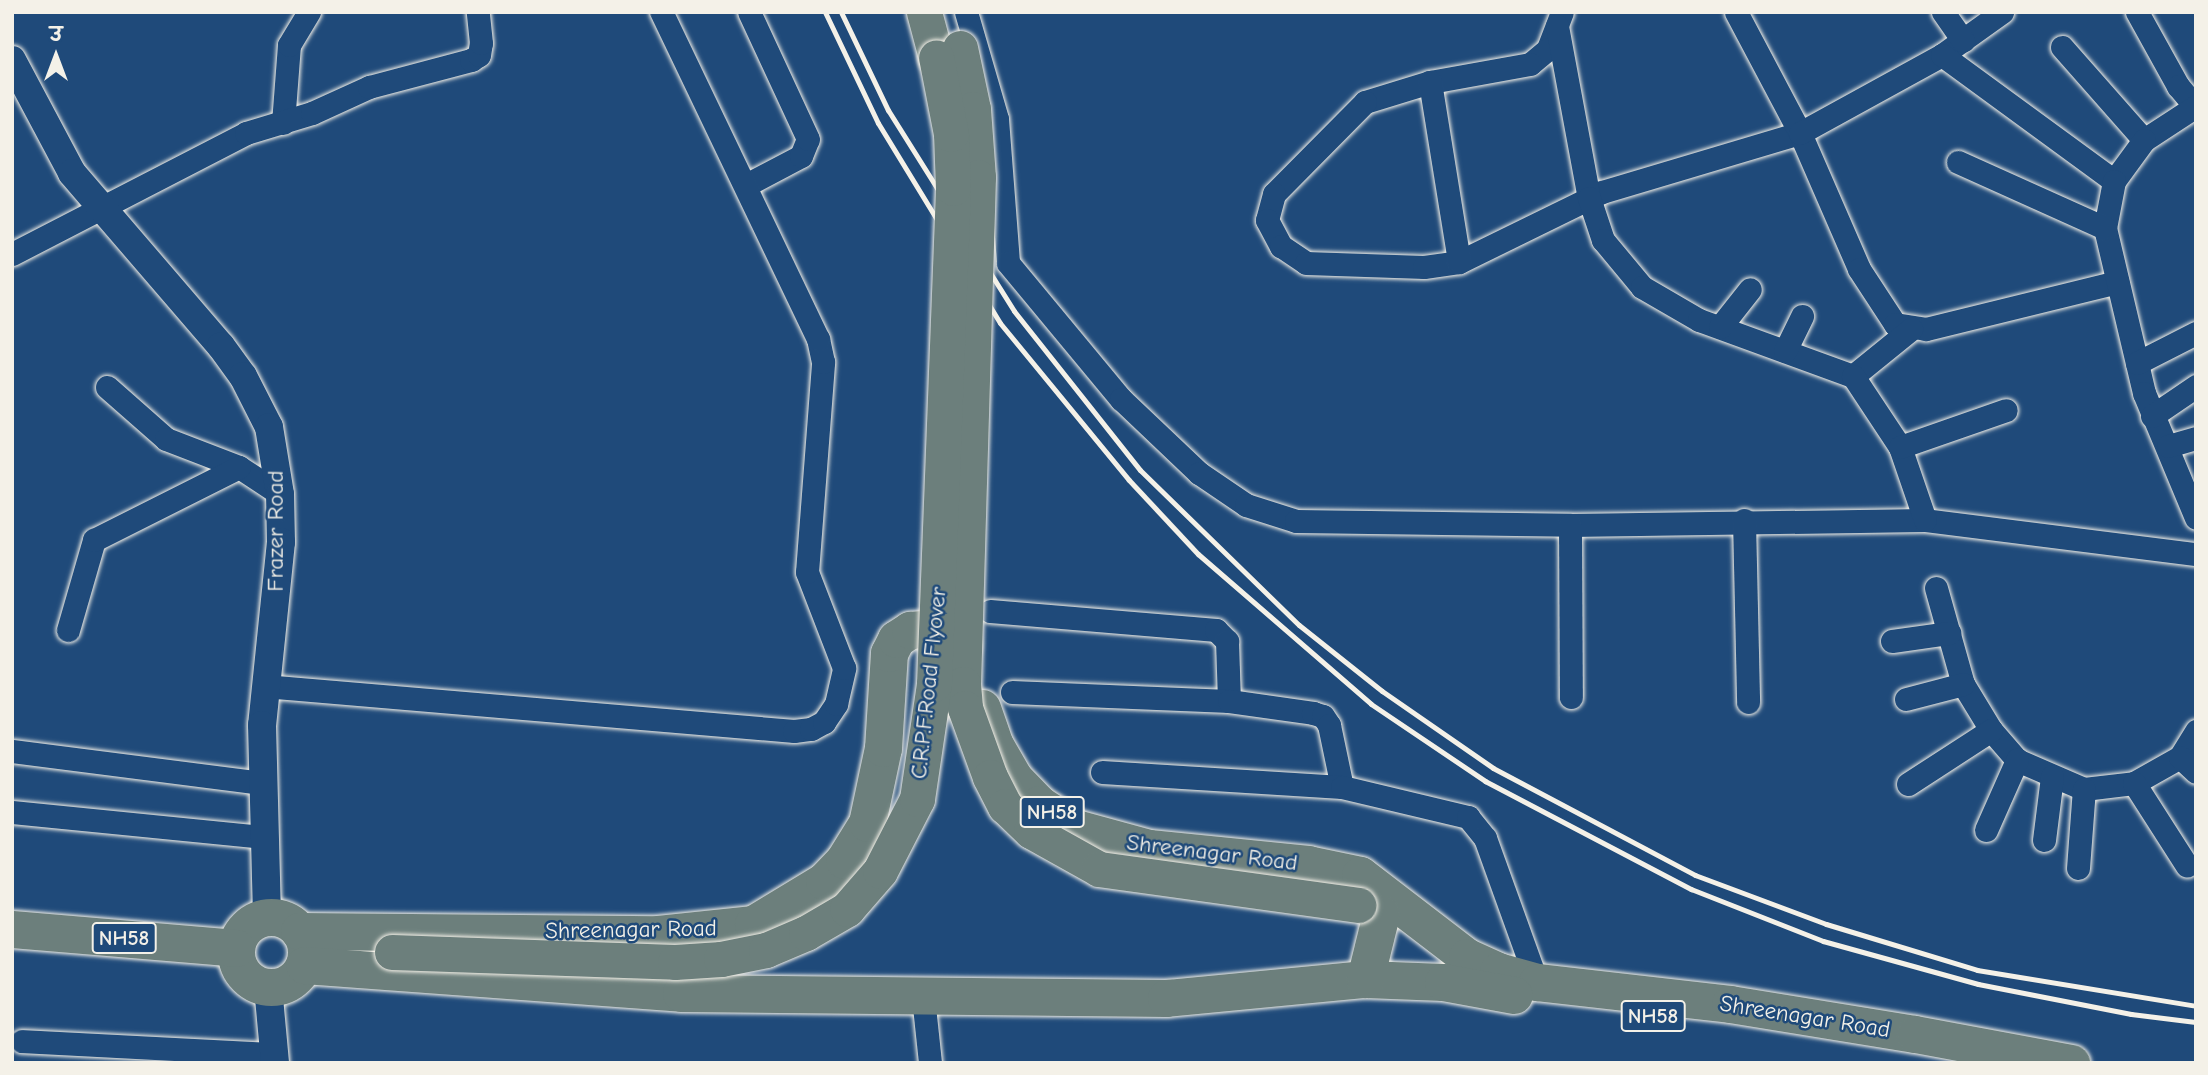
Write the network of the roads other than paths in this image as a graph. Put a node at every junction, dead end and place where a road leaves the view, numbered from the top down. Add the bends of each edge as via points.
1 (309, 12) edge
2 (478, 12) edge
3 (661, 12) edge
4 (749, 12) edge
5 (924, 12) edge
6 (949, 12) edge
7 (966, 12) edge
8 (1736, 12) edge
9 (1943, 12) edge
10 (2002, 12) edge
11 (2137, 12) edge
12 (1560, 19) edge
13 (1963, 41) junction
14 (2062, 47) dead end
15 (1942, 55) junction
16 (12, 60) edge
17 (1430, 82) junction
18 (2195, 106) edge
19 (283, 123) junction
20 (1800, 134) junction
21 (2144, 140) junction
22 (1958, 162) dead end
23 (2114, 181) junction
24 (746, 185) junction
25 (1589, 198) junction
26 (98, 207) junction
27 (2105, 228) junction
28 (12, 254) edge
29 (1459, 262) junction
30 (2117, 282) junction
31 (1750, 289) dead end
32 (1802, 316) dead end
33 (1720, 327) junction
34 (1911, 329) junction
35 (2196, 333) edge
36 (1785, 351) junction
37 (2137, 363) junction
38 (1853, 376) junction
39 (2196, 386) edge
40 (107, 387) dead end
41 (2006, 410) dead end
42 (2152, 416) junction
43 (2196, 438) edge
44 (2168, 446) junction
45 (1900, 447) junction
46 (239, 467) junction
47 (280, 494) junction
48 (2196, 517) edge
49 (1744, 520) junction
50 (1925, 520) junction
51 (1570, 525) junction
52 (2196, 554) edge
53 (1936, 588) dead end
54 (990, 611) dead end
55 (68, 630) dead end
56 (1949, 633) junction
57 (1892, 641) dead end
58 (1963, 684) junction
59 (264, 686) junction
60 (1012, 692) dead end
61 (1572, 697) dead end
62 (1906, 699) dead end
63 (1229, 701) junction
64 (1748, 702) dead end
65 (1991, 730) junction
66 (2196, 731) edge
67 (12, 751) edge
68 (2017, 760) junction
69 (2188, 764) edge
70 (262, 768) junction
71 (1102, 772) dead end
72 (2052, 777) junction
73 (2134, 783) junction
74 (1908, 784) dead end
75 (1342, 787) junction
76 (2084, 789) junction
77 (12, 812) edge
78 (1986, 831) dead end
79 (262, 837) junction
80 (2044, 840) dead end
81 (2188, 866) dead end
82 (2078, 868) dead end
83 (1370, 909) junction
84 (1418, 918) junction
85 (12, 929) edge
86 (294, 942) junction
87 (236, 948) junction
88 (1365, 979) junction
89 (268, 987) junction
90 (1540, 991) junction
91 (923, 997) junction
92 (22, 1041) dead end
93 (274, 1058) edge
94 (930, 1063) edge
95 (1940, 1063) edge
96 (2071, 1063) edge

1 - 19 street via 289,45
2 - 19 street via 481,43 479,55 471,60 369,87
3 - 24 street
4 - 24 street via 808,139 801,156
5 - 86 main road, C.R.P.F.Road Flyover, bridge via 951,134 953,188 934,684 919,787 903,833 880,871 847,909 766,950 674,962 392,952
6 - 83 main road, C.R.P.F.Road Flyover, bridge via 973,108 978,177 963,684 965,708 990,778 1005,806 1031,831 1099,869
7 - 51 street via 997,119 1008,263 1121,399 1199,473 1246,505 1296,521
8 - 20 street
9 - 13 street
10 - 13 street
11 - 18 street via 2178,86
12 - 17 street via 1548,49 1530,64
12 - 25 street
13 - 15 street
14 - 21 street
15 - 20 street
15 - 23 street
16 - 26 street, Frazer Road via 72,173
17 - 29 street
17 - 29 street via 1364,102 1274,194 1267,220 1281,246 1306,263 1424,267
18 - 21 street
19 - 26 street via 246,134
20 - 25 street
20 - 34 street via 1859,269 1895,324
21 - 23 street
22 - 27 street
23 - 27 street
24 - 59 street via 818,339 823,362 807,572 844,668 843,687 824,722 794,731
25 - 29 street
25 - 33 street via 1603,240 1642,287
26 - 28 street
26 - 47 street, Frazer Road via 243,376 269,427
27 - 30 street
30 - 34 street
30 - 37 street
31 - 33 street
32 - 36 street
33 - 36 street
34 - 38 street
35 - 37 street
36 - 38 street
37 - 42 street
38 - 45 street
39 - 42 street
40 - 46 street via 166,439
41 - 45 street
42 - 44 street
43 - 44 street
44 - 48 street
45 - 50 street
46 - 47 street
46 - 55 street via 94,540
47 - 59 street, Frazer Road via 277,600
49 - 50 street
49 - 51 street
49 - 64 street
50 - 52 street
51 - 61 street
53 - 56 street
54 - 63 street via 1216,630 1227,641
56 - 57 street
56 - 58 street
58 - 62 street
58 - 65 street
59 - 70 street, Frazer Road
60 - 63 street
63 - 75 street via 1323,716
65 - 68 street
65 - 74 street
66 - 69 street
67 - 70 street
68 - 72 street
68 - 78 street
69 - 73 street
70 - 79 street, Frazer Road
71 - 75 street
72 - 76 street
72 - 80 street
73 - 76 street
73 - 81 street
75 - 90 street via 1468,817 1477,825
76 - 82 street
77 - 79 street
79 - 86 street, Frazer Road
83 - 84 main road, C.R.P.F.Road Flyover
83 - 88 highway
84 - 86 highway, Shreenagar Road / NH58 via 1360,875 1345,871 1149,848 1076,828 1040,804 1014,778 995,745 965,651 956,638 946,631 922,628 896,639 889,653 883,748 867,823 845,860 824,881 766,918 720,931
84 - 90 highway, Shreenagar Road / NH58 via 1479,964
85 - 87 highway, NH58
86 - 87 highway via 246,928
86 - 89 highway via 289,982
86 - 91 highway, Shreenagar Road / NH58 via 681,993
87 - 89 highway via 241,970
88 - 90 highway, Shreenagar Road / NH58
88 - 91 highway, Shreenagar Road / NH58 via 1166,998
89 - 93 street
90 - 95 highway, Shreenagar Road / NH58
90 - 96 highway, Shreenagar Road / NH58 via 1730,1004
91 - 94 street
92 - 93 street

